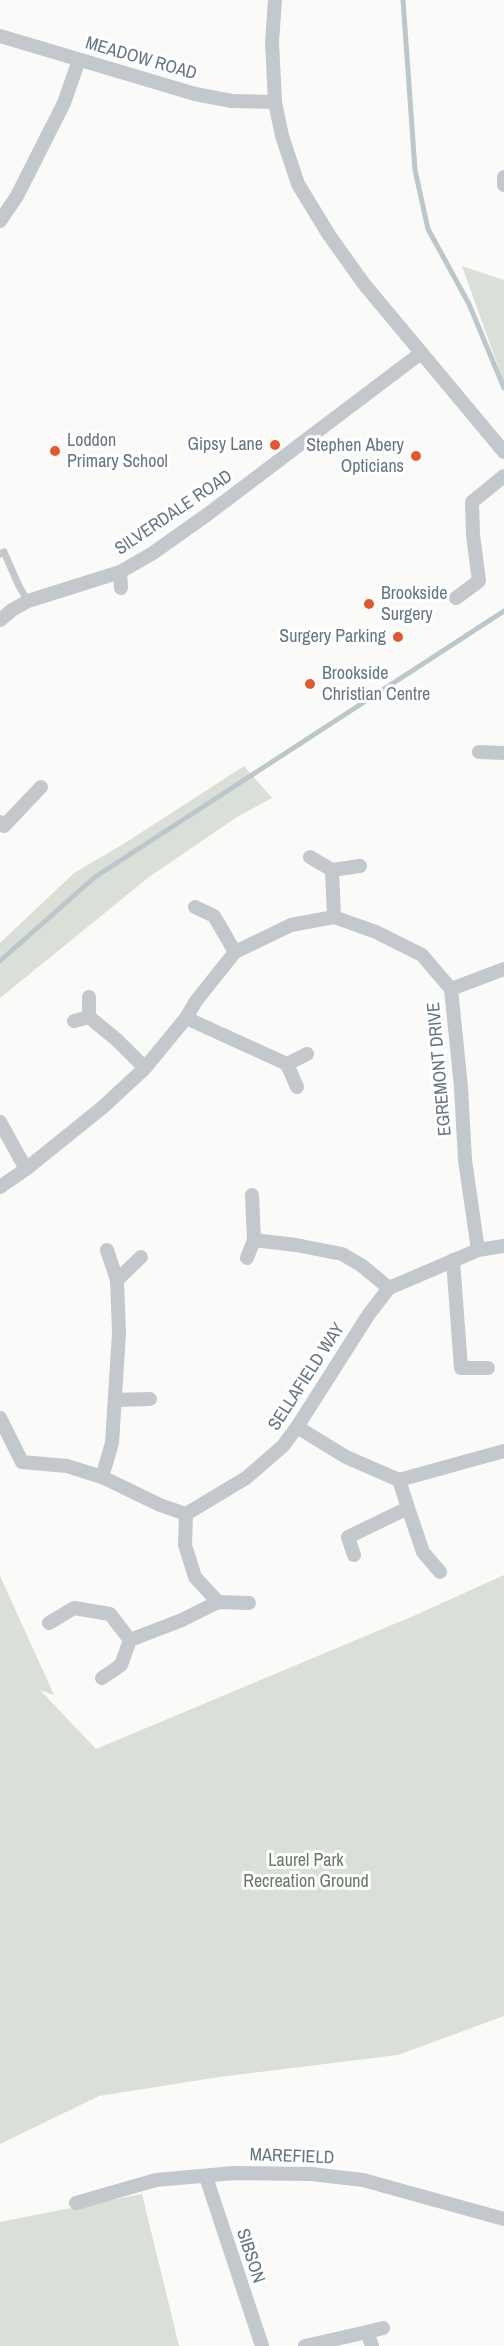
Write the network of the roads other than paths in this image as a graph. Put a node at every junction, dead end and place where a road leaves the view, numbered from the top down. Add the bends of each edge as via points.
1 (275, 0) edge
2 (0, 36) edge
3 (79, 60) junction
4 (275, 102) junction
5 (504, 177) edge
6 (504, 185) edge
7 (0, 221) edge
8 (421, 353) junction
9 (504, 452) edge
10 (504, 476) edge
11 (0, 554) edge
12 (120, 572) junction
13 (121, 588) dead end
14 (456, 598) dead end
15 (28, 601) junction
16 (0, 620) edge
17 (479, 752) dead end
18 (504, 753) edge
19 (41, 787) dead end
20 (0, 822) edge
21 (310, 857) dead end
22 (360, 866) dead end
23 (332, 870) junction
24 (195, 907) dead end
25 (334, 917) junction
26 (235, 952) junction
27 (504, 969) edge
28 (451, 989) junction
29 (89, 997) dead end
30 (88, 1017) junction
31 (186, 1018) junction
32 (74, 1021) dead end
33 (307, 1054) dead end
34 (287, 1064) junction
35 (145, 1068) junction
36 (297, 1088) dead end
37 (0, 1122) edge
38 (26, 1169) junction
39 (0, 1187) edge
40 (252, 1195) dead end
41 (254, 1240) junction
42 (504, 1246) edge
43 (107, 1250) dead end
44 (478, 1250) junction
45 (141, 1257) dead end
46 (247, 1258) dead end
47 (453, 1260) junction
48 (117, 1280) junction
49 (389, 1288) junction
50 (488, 1368) dead end
51 (150, 1399) dead end
52 (115, 1400) junction
53 (0, 1418) edge
54 (297, 1427) junction
55 (504, 1451) edge
56 (102, 1477) junction
57 (399, 1480) junction
58 (408, 1508) junction
59 (186, 1514) junction
60 (354, 1555) dead end
61 (440, 1572) dead end
62 (218, 1602) junction
63 (249, 1603) dead end
64 (50, 1623) dead end
65 (130, 1640) junction
66 (102, 1678) dead end
67 (207, 2177) junction
68 (76, 2203) dead end
69 (504, 2219) edge
70 (383, 2328) dead end
71 (367, 2331) junction
72 (262, 2346) edge
73 (305, 2346) edge
74 (372, 2346) edge

1 - 4 street
2 - 3 street, MEADOW ROAD
3 - 4 street, MEADOW ROAD via 195,94 232,101
3 - 7 street via 64,102 17,196
4 - 8 street via 298,184 364,284
5 - 6 street
8 - 9 street
8 - 12 street, SILVERDALE ROAD via 208,514
10 - 14 street via 472,502 479,581
11 - 15 lane via 4,552
12 - 13 street, SILVERDALE ROAD
12 - 15 street, SILVERDALE ROAD
15 - 16 street, SILVERDALE ROAD
17 - 18 street
19 - 20 street via 4,826
21 - 23 street
22 - 23 street
23 - 25 street
24 - 26 street via 214,916
25 - 26 street via 291,926
25 - 28 street, EGREMONT DRIVE via 422,955
26 - 31 street
27 - 28 street
28 - 44 street, EGREMONT DRIVE via 465,1160
29 - 30 street
30 - 32 street
30 - 35 street
31 - 34 street
31 - 35 street
33 - 34 street
34 - 36 street
35 - 38 street
37 - 38 street
38 - 39 street
40 - 41 street
41 - 46 street
41 - 49 street via 342,1254
42 - 44 street, SELLAFIELD WAY
43 - 48 street
44 - 47 street, SELLAFIELD WAY
45 - 48 street
47 - 49 street, SELLAFIELD WAY
47 - 50 street via 461,1368
48 - 52 street
49 - 54 street, SELLAFIELD WAY
51 - 52 street
52 - 56 street via 112,1443
53 - 56 street via 22,1462 67,1466
54 - 57 street via 346,1457
54 - 59 street, SELLAFIELD WAY via 283,1446 246,1478
55 - 57 street
56 - 59 street
57 - 58 street
58 - 60 street via 348,1537
58 - 61 street via 423,1552
59 - 62 street via 185,1545 195,1577
62 - 63 street
62 - 65 street
64 - 65 street via 74,1608 110,1614
65 - 66 street via 121,1665
67 - 68 street, MAREFIELD via 156,2180
67 - 69 street, MAREFIELD via 234,2173 310,2174 363,2180
67 - 72 street, SIBSON
70 - 71 street
71 - 73 street
71 - 74 street

